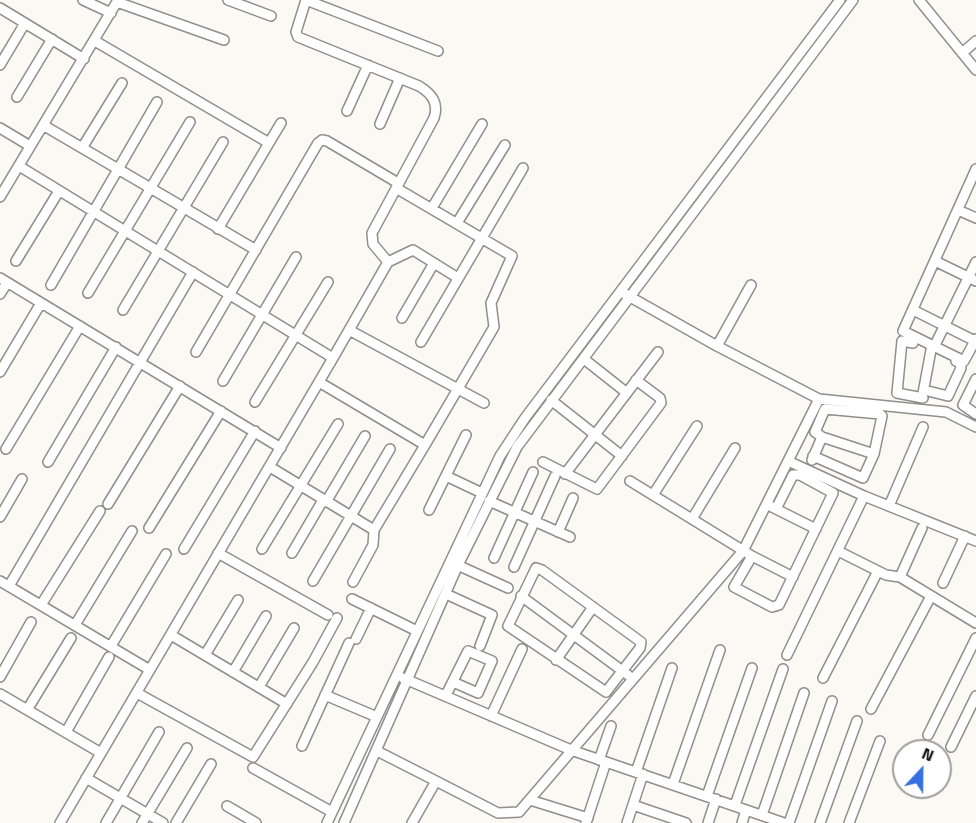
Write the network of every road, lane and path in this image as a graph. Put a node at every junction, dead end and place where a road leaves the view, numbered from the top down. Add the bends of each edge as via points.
1 (83, 0) edge
2 (228, 0) edge
3 (840, 0) edge
4 (853, 0) edge
5 (919, 0) edge
6 (118, 1) edge
7 (0, 8) edge
8 (111, 13) junction
9 (271, 16) dead end
10 (25, 23) junction
11 (52, 39) junction
12 (224, 40) dead end
13 (95, 41) junction
14 (976, 41) edge
15 (438, 51) dead end
16 (962, 53) junction
17 (84, 59) junction
18 (0, 65) edge
19 (368, 65) junction
20 (976, 70) edge
21 (400, 78) junction
22 (122, 83) dead end
23 (17, 97) dead end
24 (157, 102) dead end
25 (347, 111) dead end
26 (190, 122) dead end
27 (281, 123) dead end
28 (380, 123) dead end
29 (482, 124) dead end
30 (43, 125) junction
31 (0, 128) edge
32 (223, 142) dead end
33 (269, 143) junction
34 (505, 145) dead end
35 (30, 146) junction
36 (82, 148) junction
37 (19, 166) junction
38 (524, 168) dead end
39 (976, 169) edge
40 (117, 170) junction
41 (397, 185) junction
42 (148, 189) junction
43 (59, 191) junction
44 (0, 197) edge
45 (182, 208) junction
46 (432, 208) junction
47 (958, 210) junction
48 (93, 212) junction
49 (976, 218) edge
50 (457, 223) junction
51 (218, 229) junction
52 (124, 230) junction
53 (482, 238) junction
54 (255, 250) junction
55 (158, 251) junction
56 (296, 258) dead end
57 (16, 261) dead end
58 (935, 261) junction
59 (388, 262) junction
60 (976, 262) edge
61 (434, 263) junction
62 (193, 272) junction
63 (458, 278) junction
64 (972, 279) edge
65 (4, 280) edge
66 (328, 282) dead end
67 (51, 285) dead end
68 (751, 285) dead end
69 (621, 291) junction
70 (88, 293) dead end
71 (0, 294) edge
72 (229, 294) junction
73 (631, 298) junction
74 (41, 303) junction
75 (123, 310) dead end
76 (913, 310) junction
77 (262, 315) junction
78 (402, 318) dead end
79 (80, 326) junction
80 (944, 326) junction
81 (349, 330) junction
82 (296, 335) junction
83 (976, 340) edge
84 (421, 342) dead end
85 (717, 346) junction
86 (116, 347) junction
87 (932, 349) junction
88 (196, 352) dead end
89 (658, 352) dead end
90 (976, 352) edge
91 (333, 358) junction
92 (584, 359) junction
93 (141, 362) junction
94 (0, 372) edge
95 (976, 379) edge
96 (636, 380) junction
97 (223, 381) dead end
98 (319, 382) junction
99 (180, 387) junction
100 (457, 389) junction
101 (627, 393) junction
102 (923, 394) junction
103 (819, 399) junction
104 (551, 400) junction
105 (255, 402) dead end
106 (484, 403) dead end
107 (921, 410) junction
108 (221, 411) junction
109 (946, 412) junction
110 (976, 414) edge
111 (338, 424) dead end
112 (697, 426) dead end
113 (923, 427) dead end
114 (976, 427) edge
115 (255, 431) junction
116 (466, 435) dead end
117 (595, 435) junction
118 (365, 436) dead end
119 (822, 436) junction
120 (425, 445) junction
121 (281, 448) junction
122 (735, 448) dead end
123 (6, 449) dead end
124 (390, 449) dead end
125 (874, 454) junction
126 (622, 456) junction
127 (813, 456) junction
128 (788, 461) junction
129 (48, 462) dead end
130 (543, 462) dead end
131 (270, 467) junction
132 (807, 470) junction
133 (533, 472) dead end
134 (565, 474) junction
135 (446, 476) junction
136 (555, 476) dead end
137 (22, 479) dead end
138 (630, 482) dead end
139 (300, 486) junction
140 (482, 493) junction
141 (653, 495) junction
142 (864, 496) junction
143 (573, 498) dead end
144 (325, 501) junction
145 (489, 501) junction
146 (108, 504) dead end
147 (771, 506) junction
148 (889, 506) junction
149 (100, 510) dead end
150 (429, 510) dead end
151 (514, 513) junction
152 (350, 516) junction
153 (0, 517) edge
154 (692, 519) junction
155 (534, 521) junction
156 (149, 528) dead end
157 (922, 528) dead end
158 (816, 529) junction
159 (374, 530) junction
160 (132, 531) dead end
161 (558, 532) junction
162 (965, 536) junction
163 (570, 537) dead end
164 (976, 541) edge
165 (184, 549) dead end
166 (262, 549) dead end
167 (743, 551) junction
168 (838, 551) junction
169 (218, 553) junction
170 (292, 553) dead end
171 (166, 554) dead end
172 (752, 556) junction
173 (494, 558) dead end
174 (454, 563) junction
175 (514, 567) dead end
176 (878, 571) junction
177 (793, 577) junction
178 (900, 577) junction
179 (313, 581) dead end
180 (353, 582) dead end
181 (4, 583) edge
182 (943, 583) dead end
183 (508, 588) dead end
184 (446, 594) junction
185 (520, 596) junction
186 (931, 596) junction
187 (352, 599) dead end
188 (238, 600) dead end
189 (41, 605) junction
190 (593, 607) junction
191 (371, 608) junction
192 (266, 616) dead end
193 (31, 622) dead end
194 (976, 623) edge
195 (75, 625) junction
196 (294, 628) dead end
197 (417, 631) junction
198 (171, 635) junction
199 (573, 635) junction
200 (72, 638) dead end
201 (976, 638) edge
202 (111, 646) junction
203 (480, 646) dead end
204 (522, 649) dead end
205 (720, 650) dead end
206 (787, 655) dead end
207 (205, 656) junction
208 (110, 657) dead end
209 (556, 660) junction
210 (672, 668) dead end
211 (752, 668) dead end
212 (783, 669) dead end
213 (150, 670) junction
214 (233, 672) junction
215 (624, 672) junction
216 (397, 675) junction
217 (0, 677) edge
218 (633, 678) junction
219 (823, 678) dead end
220 (408, 681) junction
221 (453, 682) junction
222 (259, 687) junction
223 (138, 693) junction
224 (804, 693) dead end
225 (0, 694) edge
226 (325, 695) junction
227 (446, 695) junction
228 (976, 696) edge
229 (832, 701) dead end
230 (287, 704) junction
231 (871, 709) dead end
232 (27, 710) junction
233 (491, 716) junction
234 (377, 717) junction
235 (857, 721) dead end
236 (611, 726) dead end
237 (66, 732) junction
238 (159, 732) dead end
239 (928, 735) dead end
240 (880, 741) dead end
241 (952, 745) edge
242 (302, 746) dead end
243 (187, 748) dead end
244 (571, 750) junction
245 (377, 751) junction
246 (101, 753) junction
247 (603, 761) junction
248 (211, 764) dead end
249 (253, 768) dead end
250 (639, 773) junction
251 (86, 778) junction
252 (436, 781) junction
253 (673, 784) junction
254 (712, 797) junction
255 (120, 798) junction
256 (530, 800) junction
257 (633, 805) junction
258 (735, 805) junction
259 (227, 806) dead end
260 (746, 810) junction
261 (332, 812) junction
262 (147, 814) junction
263 (762, 815) junction
264 (587, 821) edge
265 (778, 822) edge
266 (60, 823) edge
267 (106, 823) edge
268 (142, 823) edge
269 (163, 823) edge
270 (176, 823) edge
271 (256, 823) edge
272 (327, 823) edge
273 (344, 823) edge
274 (412, 823) edge
275 (627, 823) edge
276 (686, 823) edge
277 (708, 823) edge
278 (742, 823) edge
279 (789, 823) edge
280 (820, 823) edge
281 (849, 823) edge

1 - 8 street
2 - 9 street
3 - 69 street
4 - 73 street
5 - 16 street
6 - 8 street
6 - 12 street
7 - 10 street
8 - 13 street
10 - 11 street
10 - 18 street
11 - 17 street
11 - 23 street
13 - 17 street
13 - 33 street
14 - 16 street
15 - 19 street via 306,0 296,35
16 - 20 street
17 - 30 street
19 - 21 street
19 - 25 street
21 - 28 street
21 - 41 street via 425,90 433,98 436,110
22 - 36 street
24 - 40 street
26 - 42 street
27 - 33 street
29 - 46 street
30 - 35 street
30 - 36 street
31 - 35 street
32 - 45 street
33 - 51 street
34 - 50 street
35 - 37 street
36 - 40 street
37 - 43 street
37 - 44 street
38 - 53 street
39 - 47 street
40 - 42 street
40 - 48 street
41 - 46 street
41 - 54 street via 322,140
41 - 59 street via 370,237
42 - 45 street
42 - 52 street
43 - 48 street
43 - 57 street
45 - 51 street
45 - 55 street
46 - 50 street
47 - 49 street
47 - 58 street
48 - 52 street
48 - 67 street
50 - 53 street
51 - 54 street
52 - 55 street
52 - 70 street
53 - 63 street
53 - 100 street via 512,256 491,303 494,327
54 - 72 street
55 - 62 street
55 - 75 street
56 - 77 street
58 - 64 street
58 - 76 street
59 - 61 street via 413,250
59 - 81 street
60 - 64 street
61 - 63 street
61 - 78 street
62 - 72 street
62 - 93 street
63 - 84 street
64 - 80 street
65 - 71 street
65 - 74 street
66 - 82 street
68 - 85 street
69 - 73 street
69 - 140 street via 525,418
72 - 77 street
72 - 88 street
73 - 85 street
73 - 92 street
74 - 79 street
74 - 94 street
76 - 80 street
76 - 87 street via 903,332
77 - 82 street
77 - 97 street
79 - 86 street
79 - 123 street
80 - 83 street
80 - 87 street
81 - 91 street
81 - 100 street
82 - 91 street
82 - 105 street
83 - 87 street via 964,361
85 - 103 street
86 - 93 street
86 - 129 street
87 - 102 street
87 - 102 street via 962,366 948,396
87 - 102 street via 906,340 901,344 897,393
89 - 96 street
90 - 109 street
91 - 98 street
92 - 101 street
92 - 104 street
93 - 99 street
93 - 181 street
95 - 110 street via 963,407
96 - 101 street
96 - 126 street via 660,398 661,403
98 - 120 street
98 - 121 street
99 - 108 street
99 - 146 street
100 - 106 street
100 - 120 street
101 - 117 street
102 - 107 street
103 - 107 street
103 - 128 street
104 - 117 street
104 - 145 street via 517,447
107 - 109 street
108 - 115 street
108 - 156 street
109 - 114 street
111 - 139 street
112 - 141 street
113 - 148 street
115 - 121 street
115 - 165 street
116 - 135 street
117 - 126 street
117 - 134 street
118 - 144 street
119 - 125 street
119 - 125 street via 815,432 825,409 880,414
119 - 127 street
120 - 159 street
121 - 131 street
122 - 154 street
124 - 152 street
125 - 127 street via 863,478
126 - 134 street via 596,489
127 - 132 street
128 - 132 street
128 - 147 street
130 - 134 street
131 - 139 street
131 - 169 street
132 - 142 street
133 - 151 street
135 - 140 street
135 - 150 street
136 - 155 street
137 - 153 street
138 - 141 street
139 - 144 street
139 - 166 street
140 - 174 street
141 - 154 street
142 - 148 street
142 - 168 street
143 - 161 street
144 - 152 street
144 - 170 street
145 - 151 street
145 - 174 street
147 - 158 street
147 - 158 street via 793,475 830,490 832,497
147 - 167 street
148 - 162 street
149 - 189 street
151 - 155 street
151 - 173 street
152 - 159 street
152 - 179 street
154 - 167 street
155 - 161 street
155 - 175 street
157 - 178 street
158 - 177 street
159 - 180 street via 373,545
160 - 195 street
161 - 163 street
162 - 164 street
162 - 182 street
167 - 172 street
167 - 218 street
168 - 176 street
168 - 206 street
169 - 198 street
169 - 230 street via 332,617
171 - 202 street
172 - 177 street
172 - 177 street via 735,589 776,607
174 - 183 street
174 - 184 street
174 - 197 street
176 - 178 street
176 - 219 street
178 - 186 street
181 - 189 street
184 - 203 street via 492,615
184 - 220 street
185 - 190 street via 534,569 539,568
185 - 199 street
185 - 209 street via 509,628
186 - 194 street
186 - 231 street
187 - 191 street
188 - 207 street
189 - 195 street
190 - 199 street
190 - 215 street via 641,642
191 - 197 street
191 - 226 street
192 - 214 street
193 - 217 street
195 - 202 street
196 - 222 street
197 - 216 street
198 - 207 street
198 - 213 street
199 - 209 street
199 - 215 street
200 - 232 street
201 - 239 street
202 - 213 street
204 - 233 street
205 - 253 street
207 - 214 street
208 - 237 street
209 - 215 street via 604,692
210 - 250 street
211 - 254 street
212 - 258 street
213 - 223 street
214 - 222 street
215 - 218 street
216 - 220 street
216 - 234 street
218 - 244 street
220 - 227 street
220 - 245 street
221 - 221 street via 478,693 492,661 468,651
221 - 227 street
222 - 230 street
223 - 230 street via 253,757
223 - 246 street
224 - 263 street
225 - 232 street
226 - 234 street
226 - 242 street
227 - 233 street
228 - 241 street
229 - 279 street
232 - 237 street
233 - 244 street
234 - 261 street
235 - 280 street
236 - 247 street
237 - 246 street
238 - 255 street
240 - 281 street
243 - 262 street
244 - 247 street
244 - 256 street
245 - 252 street
245 - 273 street
246 - 251 street
247 - 250 street
247 - 264 street
248 - 270 street
249 - 261 street
250 - 253 street
250 - 257 street
251 - 255 street
251 - 266 street
252 - 256 street via 498,813 519,812
252 - 274 street
253 - 254 street
254 - 258 street
254 - 277 street
255 - 262 street
255 - 267 street
256 - 264 street
257 - 275 street
257 - 276 street
258 - 260 street
259 - 271 street
260 - 263 street
260 - 278 street
261 - 272 street
262 - 268 street
262 - 269 street
263 - 265 street

